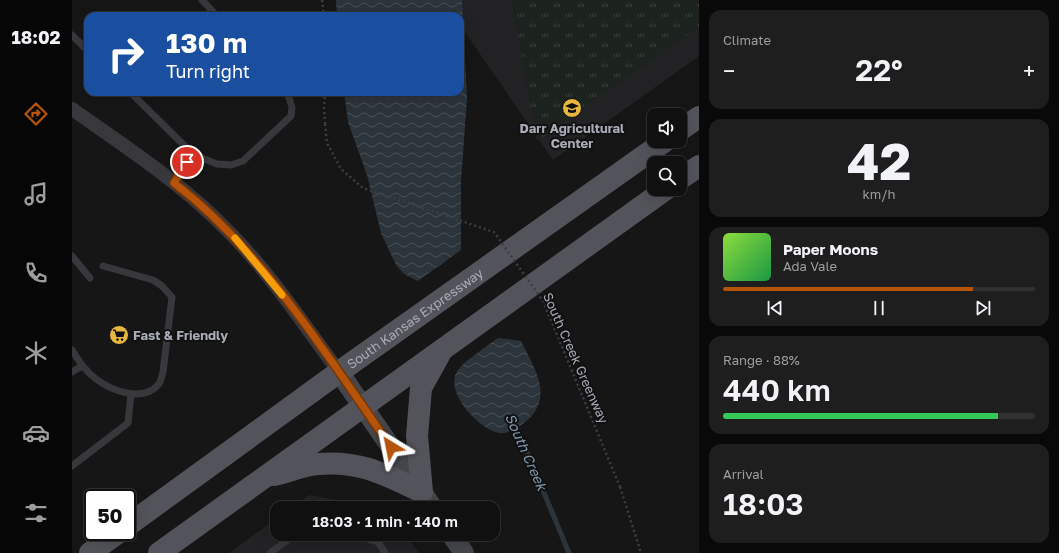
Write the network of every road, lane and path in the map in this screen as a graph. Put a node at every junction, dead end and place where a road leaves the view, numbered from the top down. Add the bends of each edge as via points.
1 (202, 0) edge
2 (322, 0) edge
3 (213, 12) edge
4 (324, 12) edge
5 (72, 35) edge
6 (84, 47) edge
7 (134, 96) edge
8 (289, 96) edge
9 (325, 96) edge
10 (72, 109) edge
11 (699, 117) edge
12 (687, 125) edge
13 (655, 148) edge
14 (194, 154) junction
15 (699, 166) edge
16 (687, 174) edge
17 (174, 183) junction
18 (656, 196) edge
19 (72, 256) edge
20 (103, 266) dead end
21 (90, 278) dead end
22 (443, 347) junction
23 (72, 350) edge
24 (82, 366) junction
25 (72, 372) edge
26 (339, 372) junction
27 (131, 394) junction
28 (362, 406) junction
29 (72, 466) edge
30 (262, 478) junction
31 (428, 500) edge
32 (136, 519) edge
33 (107, 541) edge
34 (286, 541) edge
35 (374, 541) edge
36 (456, 541) edge
37 (90, 553) edge
38 (159, 553) edge
39 (270, 553) edge
40 (385, 553) edge
41 (464, 553) edge
42 (641, 553) edge

1 - 3 lane
2 - 4 path
5 - 6 lane
7 - 14 lane
8 - 14 lane via 291,116 243,161 231,165 217,164
9 - 42 path, South Creek Greenway, bridge via 327,143 341,169 363,188 494,232 542,301 620,487
10 - 17 street
11 - 12 main road
13 - 26 main road, South Kansas Expressway
14 - 17 lane
15 - 16 main road
17 - 26 street via 230,232 281,293
18 - 22 main road
19 - 21 lane
20 - 27 lane via 153,280 172,298 163,372 159,383 147,392
22 - 28 main road
22 - 31 main road via 421,388 418,436
23 - 24 lane
24 - 25 lane
24 - 27 lane via 96,379
26 - 28 main road
26 - 32 main road, South Kansas Expressway
27 - 29 lane via 128,423
28 - 30 main road
28 - 31 main road
30 - 31 main road via 317,464 353,464 369,468
30 - 38 main road
33 - 37 main road
34 - 39 lane
35 - 40 lane via 378,542
36 - 41 main road

